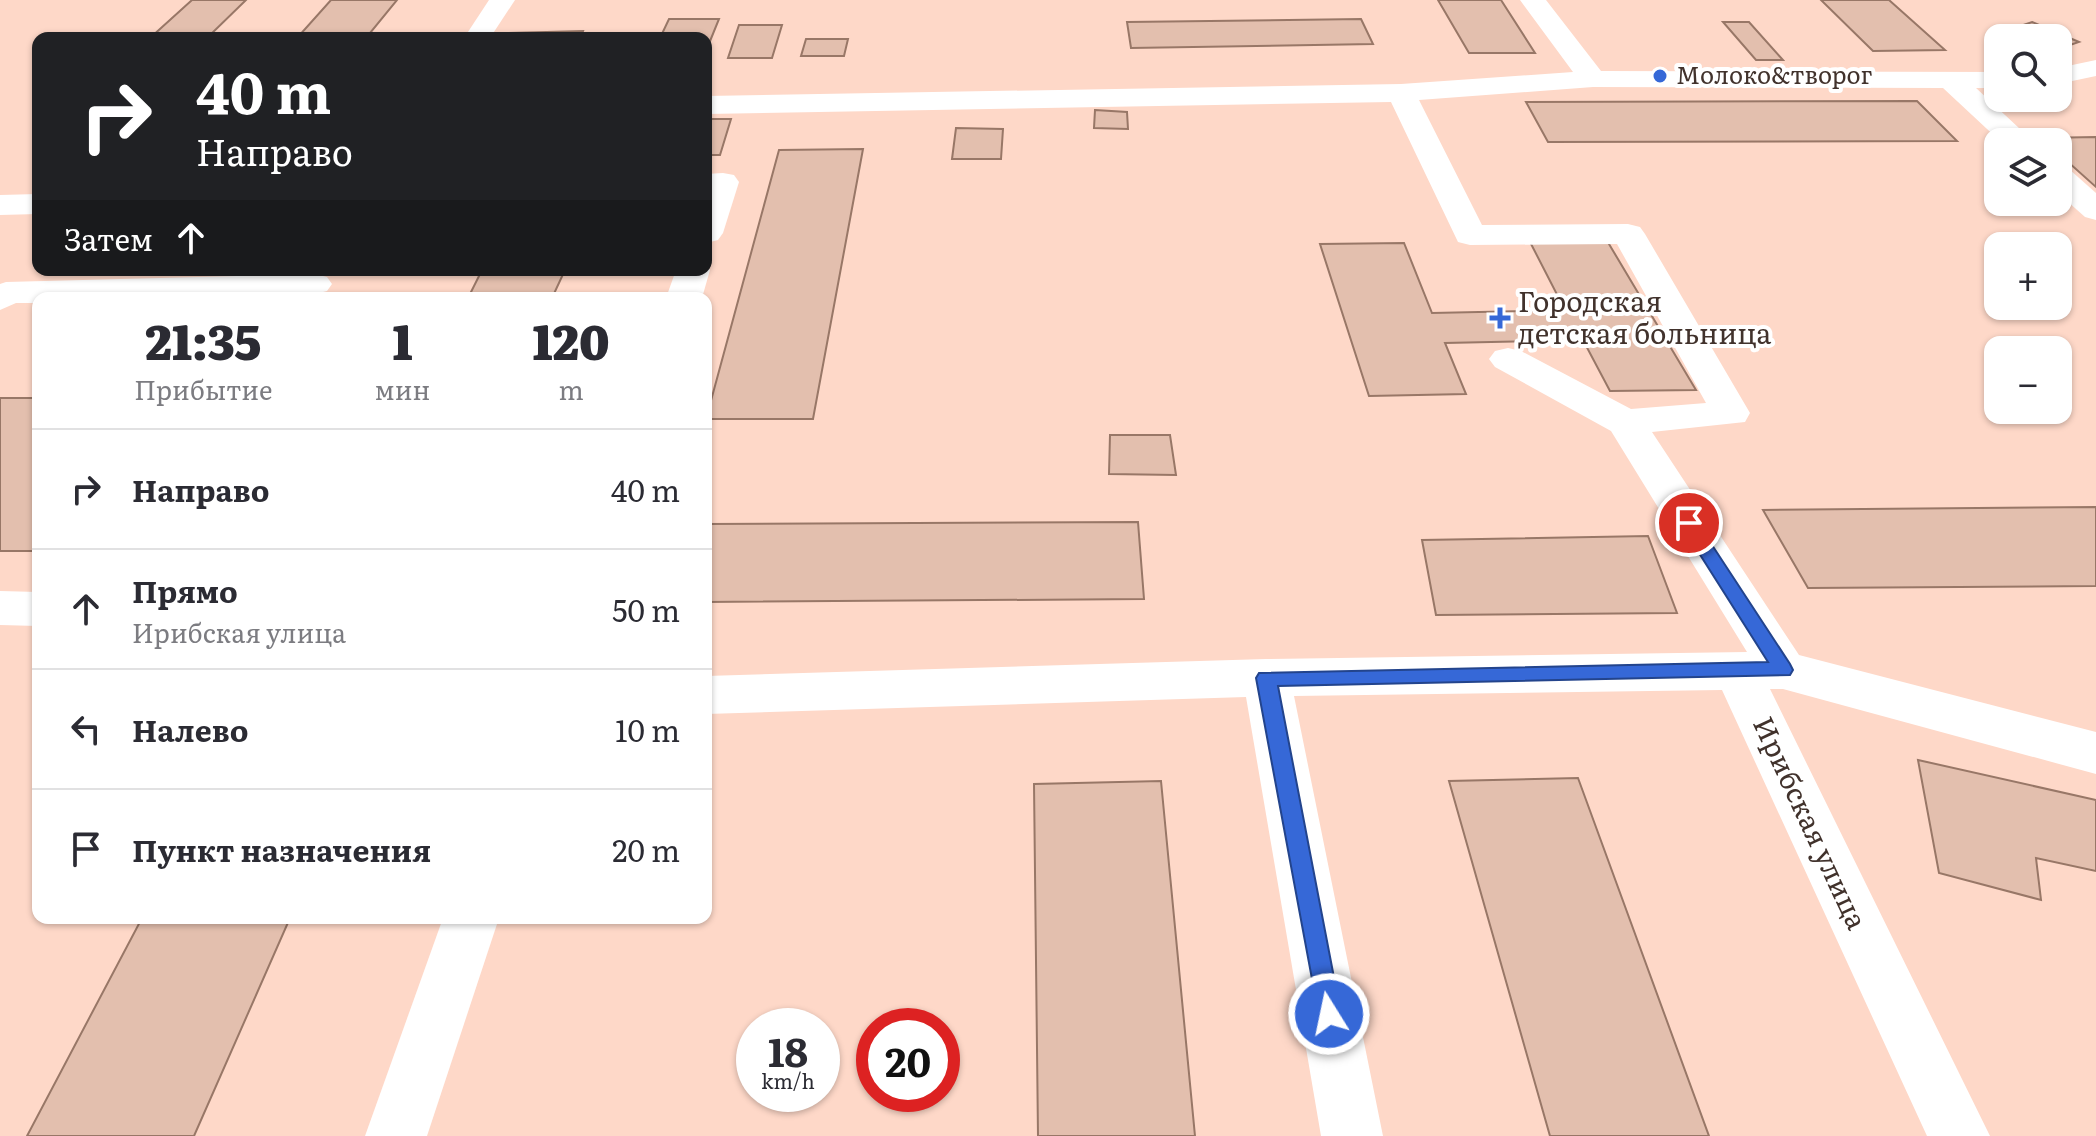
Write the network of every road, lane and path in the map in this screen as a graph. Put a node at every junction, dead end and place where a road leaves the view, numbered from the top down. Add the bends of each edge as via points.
1 (502, 0) edge
2 (1533, 0) edge
3 (481, 32) edge
4 (2096, 68) edge
5 (2072, 73) edge
6 (1593, 79) junction
7 (1984, 80) edge
8 (1951, 81) junction
9 (1401, 93) junction
10 (712, 105) edge
11 (2003, 128) edge
12 (712, 183) edge
13 (2072, 189) edge
14 (32, 204) edge
15 (0, 205) edge
16 (2096, 210) edge
17 (712, 215) edge
18 (315, 284) edge
19 (32, 292) edge
20 (40, 292) edge
21 (0, 299) edge
22 (1508, 359) dead end
23 (1625, 422) junction
24 (0, 608) edge
25 (32, 609) edge
26 (1760, 670) junction
27 (1266, 678) junction
28 (712, 695) edge
29 (2096, 753) edge
30 (469, 924) edge
31 (396, 1136) edge
32 (1352, 1136) edge
33 (1959, 1136) edge

1 - 3 street
2 - 6 street
4 - 5 street
6 - 8 street
6 - 9 street
7 - 8 street
8 - 11 street
9 - 10 street
9 - 23 street via 1470,235 1628,234 1731,413
12 - 17 street via 723,182
13 - 16 street
14 - 15 street
18 - 20 street
19 - 21 street via 6,293
22 - 23 street
23 - 26 street
24 - 25 street
26 - 27 street
26 - 29 street, Ирибская улица
26 - 33 street, Ирибская улица
27 - 28 street
27 - 32 street
30 - 31 street

